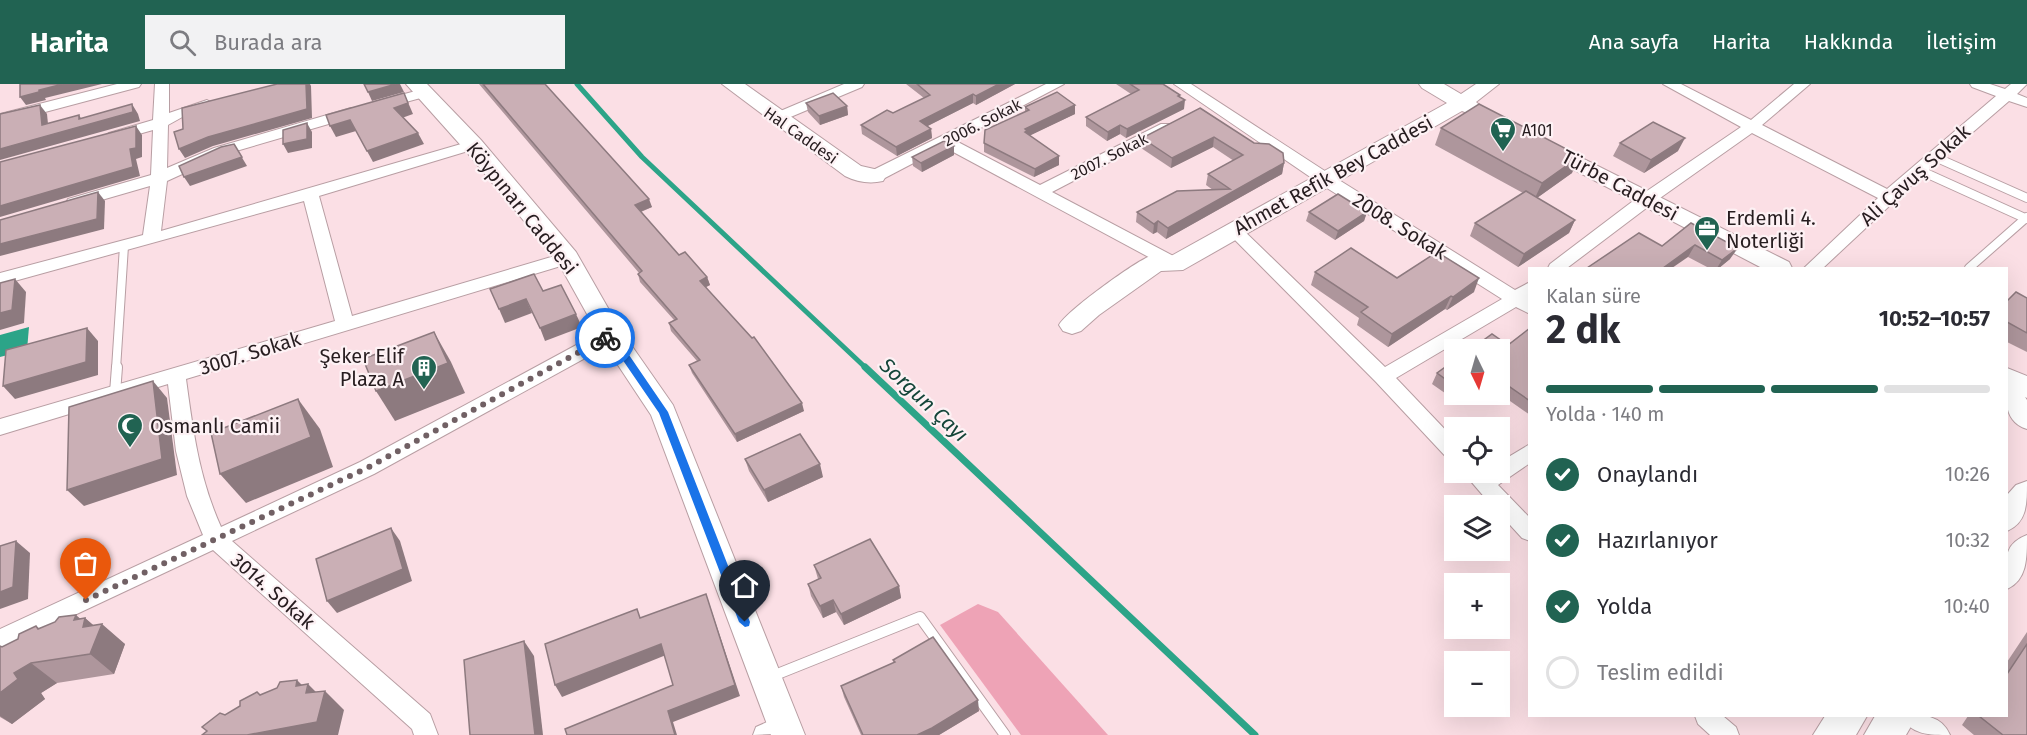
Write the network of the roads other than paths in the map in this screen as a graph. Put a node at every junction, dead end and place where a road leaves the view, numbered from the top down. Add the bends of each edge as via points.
1 (134, 84) edge
2 (162, 84) edge
3 (732, 84) edge
4 (857, 84) edge
5 (1057, 84) edge
6 (1181, 84) edge
7 (1429, 84) edge
8 (1489, 84) edge
9 (1670, 84) edge
10 (1803, 84) edge
11 (1977, 84) edge
12 (2020, 84) edge
13 (420, 88) edge
14 (2006, 96) junction
15 (226, 99) edge
16 (1211, 103) junction
17 (1462, 103) junction
18 (2027, 104) edge
19 (0, 118) edge
20 (776, 118) junction
21 (1493, 119) edge
22 (161, 123) junction
23 (1752, 126) junction
24 (1524, 135) edge
25 (104, 139) edge
26 (944, 141) junction
27 (473, 145) junction
28 (1935, 157) junction
29 (1918, 170) junction
30 (875, 176) joint
31 (159, 178) junction
32 (1325, 179) junction
33 (1039, 192) junction
34 (310, 194) junction
35 (1889, 197) junction
36 (2027, 198) edge
37 (1647, 199) junction
38 (57, 208) edge
39 (2026, 218) edge
40 (1234, 231) junction
41 (151, 239) junction
42 (124, 246) junction
43 (568, 258) junction
44 (1175, 264) junction
45 (1557, 267) edge
46 (1773, 267) edge
47 (1814, 267) edge
48 (1970, 267) edge
49 (0, 279) edge
50 (1525, 298) edge
51 (345, 324) junction
52 (1072, 325) dead end
53 (611, 335) junction
54 (176, 375) junction
55 (2008, 376) edge
56 (1383, 377) junction
57 (2008, 377) edge
58 (2027, 377) edge
59 (2027, 388) edge
60 (2008, 392) edge
61 (115, 393) junction
62 (2008, 399) edge
63 (2027, 402) edge
64 (2027, 420) edge
65 (0, 427) edge
66 (1444, 441) edge
67 (1528, 453) edge
68 (1510, 462) edge
69 (1484, 483) edge
70 (2027, 494) edge
71 (2008, 517) edge
72 (1528, 530) edge
73 (216, 540) junction
74 (2027, 549) edge
75 (2008, 574) edge
76 (0, 640) edge
77 (766, 678) junction
78 (1708, 717) edge
79 (1847, 717) edge
80 (1898, 725) edge
81 (780, 732) edge
82 (426, 735) edge
83 (1005, 735) edge
84 (1726, 735) edge
85 (1832, 735) edge
86 (1938, 735) edge

1 - 19 street
2 - 22 street
3 - 20 street, Hal Caddesi
4 - 20 street
5 - 26 street, 2006. Sokak
6 - 16 street, 2008. Sokak
7 - 17 street
8 - 17 street, Ahmet Refik Bey Caddesi
9 - 23 street
10 - 23 street
11 - 14 street
12 - 14 street, Ali Çavuş Sokak
13 - 27 street, Köypınarı Caddesi
13 - 31 street via 220,151
14 - 18 street
14 - 28 street, Ali Çavuş Sokak
15 - 22 street via 181,112
16 - 32 street, 2008. Sokak
16 - 33 street, 2007. Sokak
17 - 21 street
17 - 32 street, Ahmet Refik Bey Caddesi
20 - 30 street, Hal Caddesi via 853,171
22 - 25 street
22 - 31 street
23 - 35 street
23 - 37 street
24 - 37 street, Türbe Caddesi
26 - 30 street, 2006. Sokak
26 - 33 street
27 - 34 street
27 - 43 street, Köypınarı Caddesi
28 - 29 street, Ali Çavuş Sokak
28 - 36 lane
29 - 35 street, Ali Çavuş Sokak
29 - 39 lane
31 - 38 street
31 - 41 street
32 - 40 street, Ahmet Refik Bey Caddesi
32 - 50 street, 2008. Sokak
33 - 44 street
34 - 41 street
34 - 51 street
35 - 47 street, Ali Çavuş Sokak
37 - 45 street
37 - 46 street, Türbe Caddesi
39 - 48 lane
40 - 44 street, Ahmet Refik Bey Caddesi
40 - 56 street
41 - 42 street
42 - 49 street
42 - 61 lane
43 - 51 street, 3007. Sokak
43 - 53 street, Köypınarı Caddesi
44 - 52 street, Ahmet Refik Bey Caddesi via 1156,263
50 - 56 street
51 - 54 street, 3007. Sokak
53 - 73 street via 412,445
53 - 77 street, Köypınarı Caddesi via 663,412
54 - 61 street, 3007. Sokak
54 - 73 street, 3014. Sokak via 191,474
55 - 58 street
56 - 66 street
57 - 59 street
60 - 63 street
61 - 65 street, 3007. Sokak
62 - 64 street
67 - 68 street
69 - 72 street
70 - 71 main road
73 - 76 street
73 - 82 street, 3014. Sokak via 421,722
74 - 75 main road
77 - 81 street, Köypınarı Caddesi
77 - 83 lane via 920,617
78 - 84 street
79 - 85 main road
80 - 86 street

